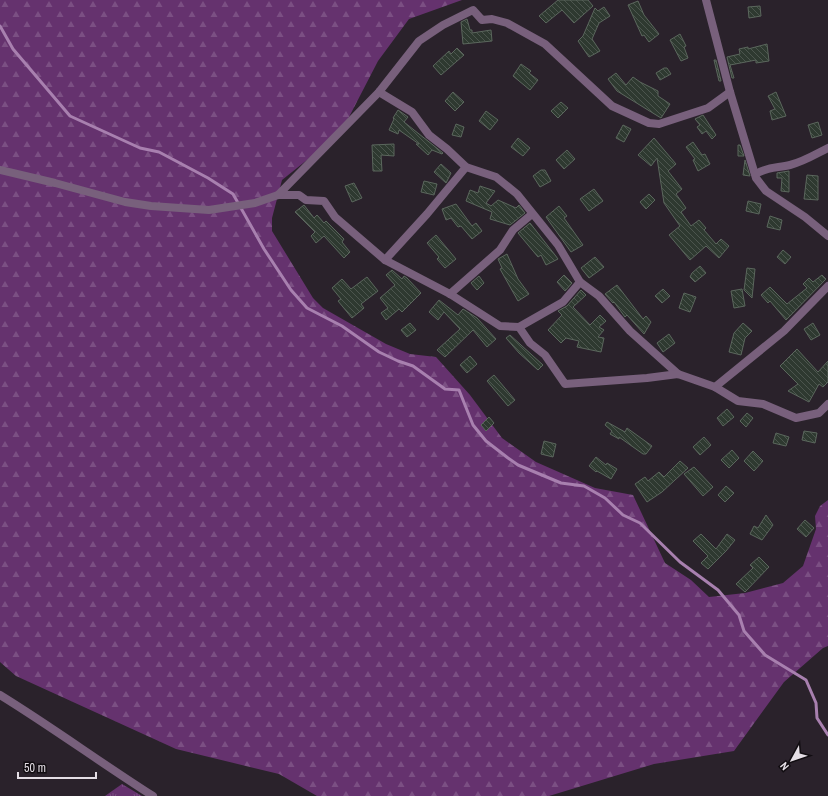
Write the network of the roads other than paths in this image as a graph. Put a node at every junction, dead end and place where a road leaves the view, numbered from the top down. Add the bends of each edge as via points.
1 (706, 0) edge
2 (379, 92) junction
3 (730, 92) junction
4 (828, 148) edge
5 (466, 167) junction
6 (0, 170) edge
7 (756, 174) junction
8 (278, 195) junction
9 (532, 214) junction
10 (828, 236) edge
11 (385, 260) junction
12 (580, 282) junction
13 (828, 286) edge
14 (450, 294) junction
15 (519, 327) junction
16 (678, 374) junction
17 (715, 387) junction
18 (828, 404) edge
19 (0, 695) edge
20 (153, 796) edge

1 - 3 street
2 - 3 street via 419,41 473,10 482,20 492,19 507,23 545,44 612,106 649,123 659,124 708,108
2 - 5 street via 412,112 429,135
2 - 8 street
3 - 7 street
4 - 7 street via 796,163 762,170
5 - 9 street via 496,177 517,194
5 - 11 street
6 - 8 street via 125,202 183,209 209,210 233,207
7 - 10 street via 766,191
8 - 11 street via 299,195 306,200 324,201 335,217
9 - 12 street via 558,244
9 - 14 street via 513,230 500,250
11 - 14 street
12 - 15 street via 563,302
12 - 16 street via 599,296 630,331
13 - 17 street via 784,331
14 - 15 street via 500,326
15 - 16 street via 530,343 545,355 565,384
16 - 17 street
17 - 18 street via 738,401 762,404 796,418 819,413
19 - 20 street

